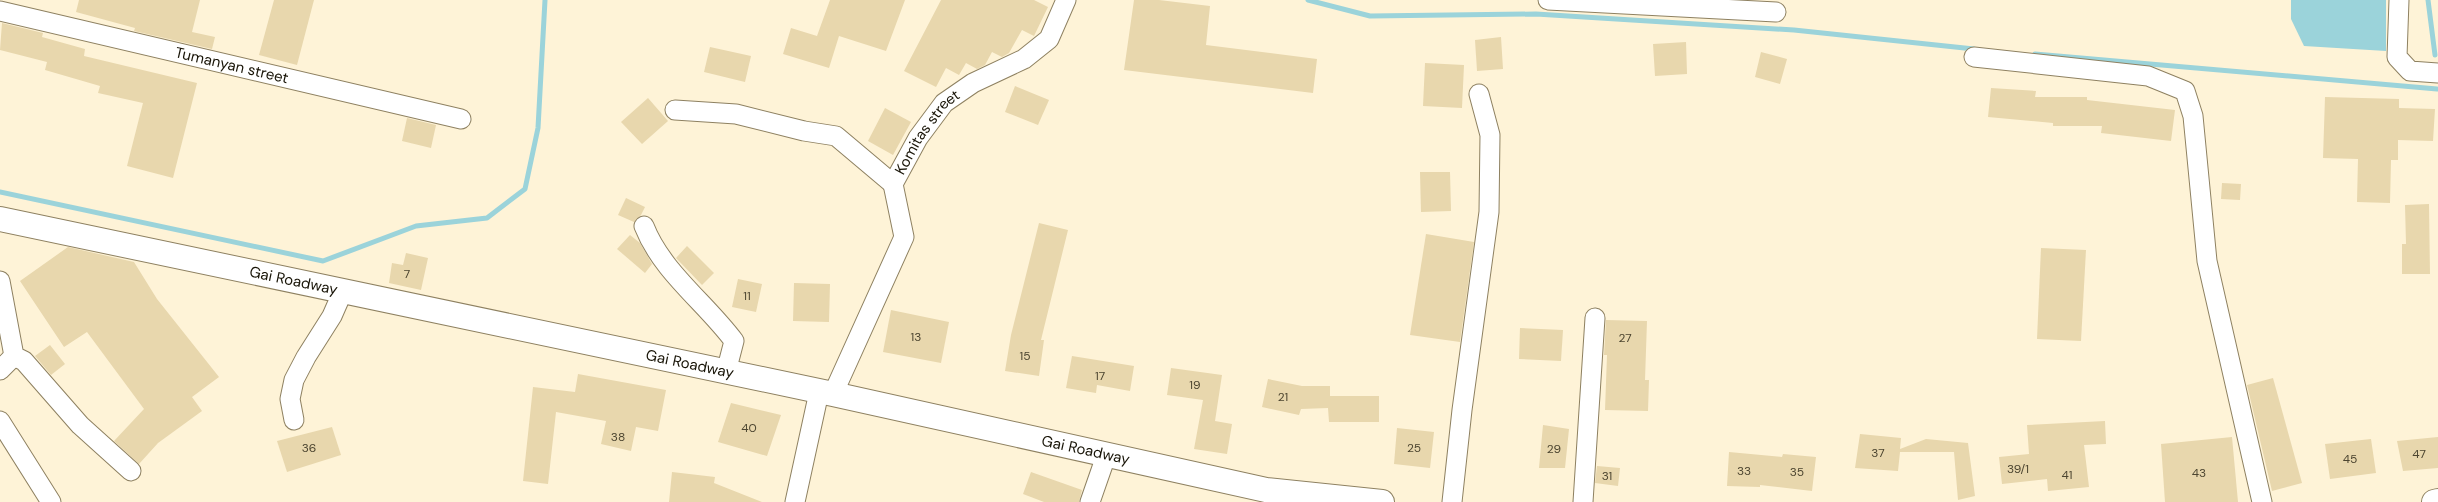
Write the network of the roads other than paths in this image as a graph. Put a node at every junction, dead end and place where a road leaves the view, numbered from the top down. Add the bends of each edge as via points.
1 (1066, 0) edge
2 (1548, 0) edge
3 (2399, 0) edge
4 (0, 11) edge
5 (1776, 12) dead end
6 (1974, 57) dead end
7 (2438, 73) edge
8 (1479, 94) dead end
9 (675, 110) dead end
10 (462, 119) dead end
11 (893, 184) junction
12 (0, 219) edge
13 (644, 226) dead end
14 (0, 281) edge
15 (343, 291) junction
16 (1595, 318) dead end
17 (14, 356) junction
18 (0, 370) edge
19 (726, 372) junction
20 (826, 393) junction
21 (294, 420) dead end
22 (0, 421) edge
23 (1106, 456) junction
24 (131, 471) dead end
25 (2438, 501) edge
26 (51, 502) edge
27 (795, 502) edge
28 (1090, 502) edge
29 (1382, 502) edge
30 (1452, 502) edge
31 (1583, 502) edge
32 (2262, 502) edge
33 (2434, 502) edge

1 - 11 street, Komitas street via 1049,39 1024,60 973,83 944,102 918,138
2 - 5 street
3 - 7 street via 2398,57 2410,71
4 - 10 street, Tumanyan street
6 - 32 street via 2148,76 2185,91 2193,116 2207,261
8 - 30 street via 1490,135 1489,212
9 - 11 street via 736,114 836,136
11 - 20 street, Komitas street via 904,237
12 - 15 main road, Gai Roadway
13 - 19 street via 651,243 668,266 734,342
14 - 17 street
15 - 19 main road, Gai Roadway
15 - 21 street via 294,380 290,399
16 - 31 street
17 - 18 street
17 - 24 street via 24,361 80,425
19 - 20 main road, Gai Roadway
20 - 23 main road, Gai Roadway
20 - 27 street, Komitas street
22 - 26 street
23 - 28 street
23 - 29 main road, Gai Roadway via 1266,490
25 - 33 main road

